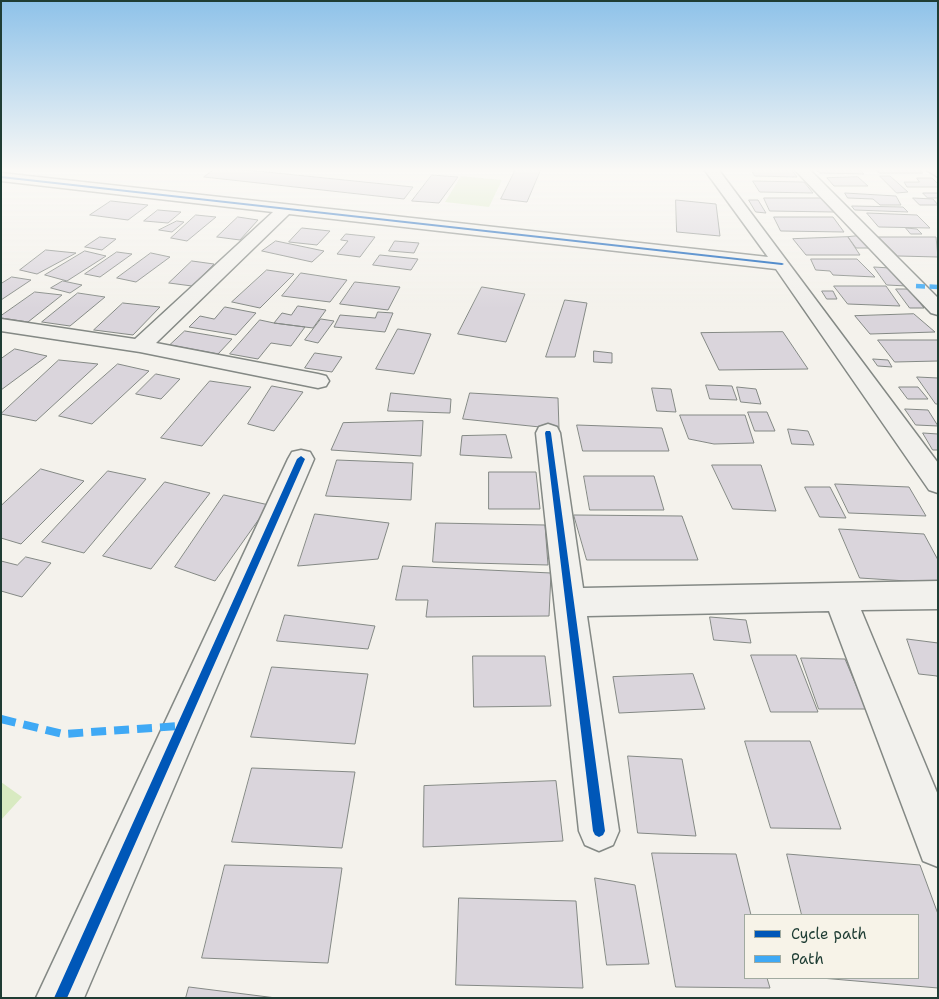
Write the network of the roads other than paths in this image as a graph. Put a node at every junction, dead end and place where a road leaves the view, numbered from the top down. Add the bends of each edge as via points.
1 (278, 216) edge
2 (345, 216) edge
3 (745, 216) edge
4 (847, 216) edge
5 (782, 264) junction
6 (938, 309) edge
7 (1, 325) edge
8 (140, 346) junction
9 (318, 381) dead end
10 (548, 433) dead end
11 (301, 459) dead end
12 (938, 483) edge
13 (938, 595) edge
14 (840, 597) junction
15 (571, 602) junction
16 (599, 831) dead end
17 (938, 846) edge
18 (60, 998) edge

1 - 8 street
2 - 5 street
3 - 5 street
4 - 6 street
5 - 12 street
7 - 8 street
8 - 9 street
10 - 15 street
11 - 18 street
13 - 14 street
14 - 15 street
14 - 17 street
15 - 16 street

